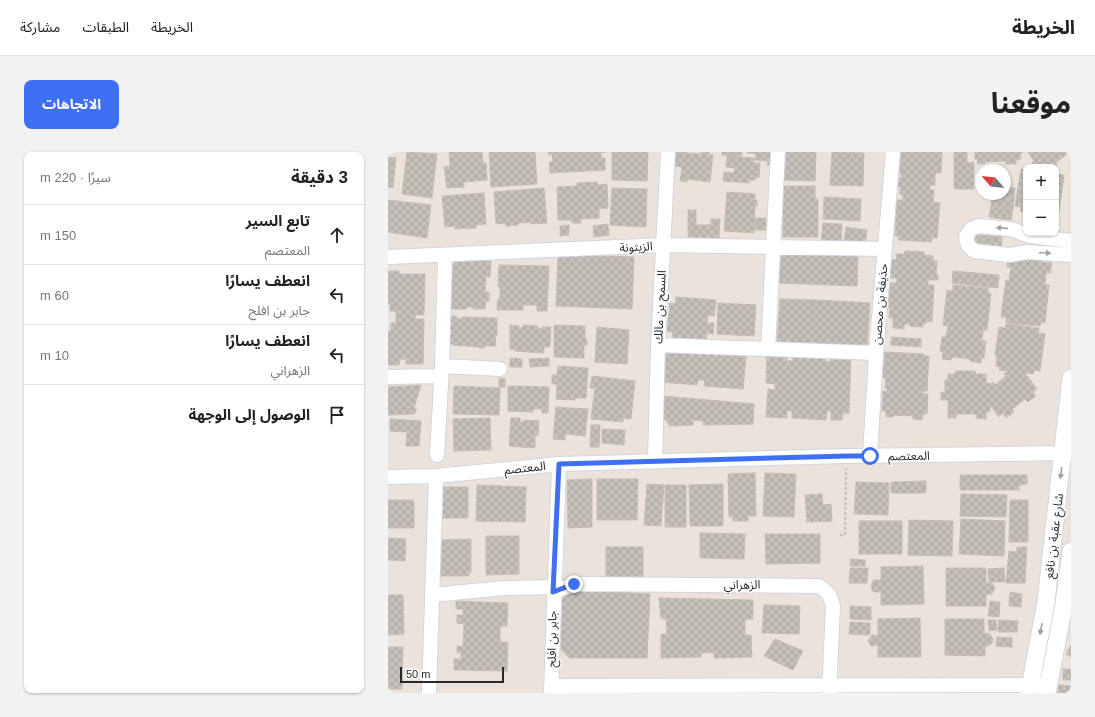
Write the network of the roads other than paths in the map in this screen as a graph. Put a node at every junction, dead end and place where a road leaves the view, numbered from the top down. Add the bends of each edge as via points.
1 (668, 152) edge
2 (778, 152) edge
3 (893, 152) edge
4 (1071, 241) edge
5 (664, 245) junction
6 (773, 246) junction
7 (885, 249) junction
8 (445, 255) junction
9 (1071, 255) edge
10 (388, 257) edge
11 (658, 345) junction
12 (768, 349) junction
13 (876, 353) junction
14 (500, 369) dead end
15 (442, 371) junction
16 (388, 377) edge
17 (1071, 378) edge
18 (1067, 453) edge
19 (437, 456) dead end
20 (870, 456) junction
21 (655, 462) junction
22 (559, 464) junction
23 (436, 476) junction
24 (388, 477) edge
25 (1071, 551) edge
26 (553, 589) junction
27 (432, 595) junction
28 (1046, 602) junction
29 (1067, 604) edge
30 (758, 689) edge
31 (1030, 689) edge
32 (1048, 689) edge
33 (551, 690) edge
34 (830, 690) edge
35 (429, 693) edge

1 - 5 street, السمح بن مالك
2 - 6 street
3 - 7 street, حذيفة بن محصن
4 -> 9 street via 980,226 970,229 966,237 968,245 974,251 1009,255 1028,252
5 - 6 street, الزيتونة
5 - 8 street, الزيتونة
5 - 11 street, السمح بن مالك
6 - 7 street, الزيتونة
6 - 12 street
7 - 13 street, حذيفة بن محصن
8 - 10 street, الزيتونة
8 - 15 street
11 - 12 street
11 - 21 street, السمح بن مالك
12 - 13 street
13 - 20 street, حذيفة بن محصن
14 - 15 street
15 - 16 street
15 - 19 street
17 - 18 street, شارع عقبة بن نافع
18 - 20 street, المعتصم
18 -> 28 street, شارع عقبة بن نافع
20 - 21 street, المعتصم
21 - 22 street, المعتصم
22 - 23 street, المعتصم
22 - 26 street, جابر بن افلح
23 - 24 street, المعتصم
23 - 27 street
25 - 29 street, شارع عقبة بن نافع
26 - 27 street, الزهراني via 504,588
26 - 33 street, جابر بن افلح
26 - 34 street, الزهراني via 574,584 819,586 832,598 833,606
27 - 35 street
28 - 29 street
28 -> 31 street, شارع عقبة بن نافع
29 - 32 street, شارع عقبة بن نافع
30 - 33 street
30 - 34 street
31 - 32 street
31 - 34 street

